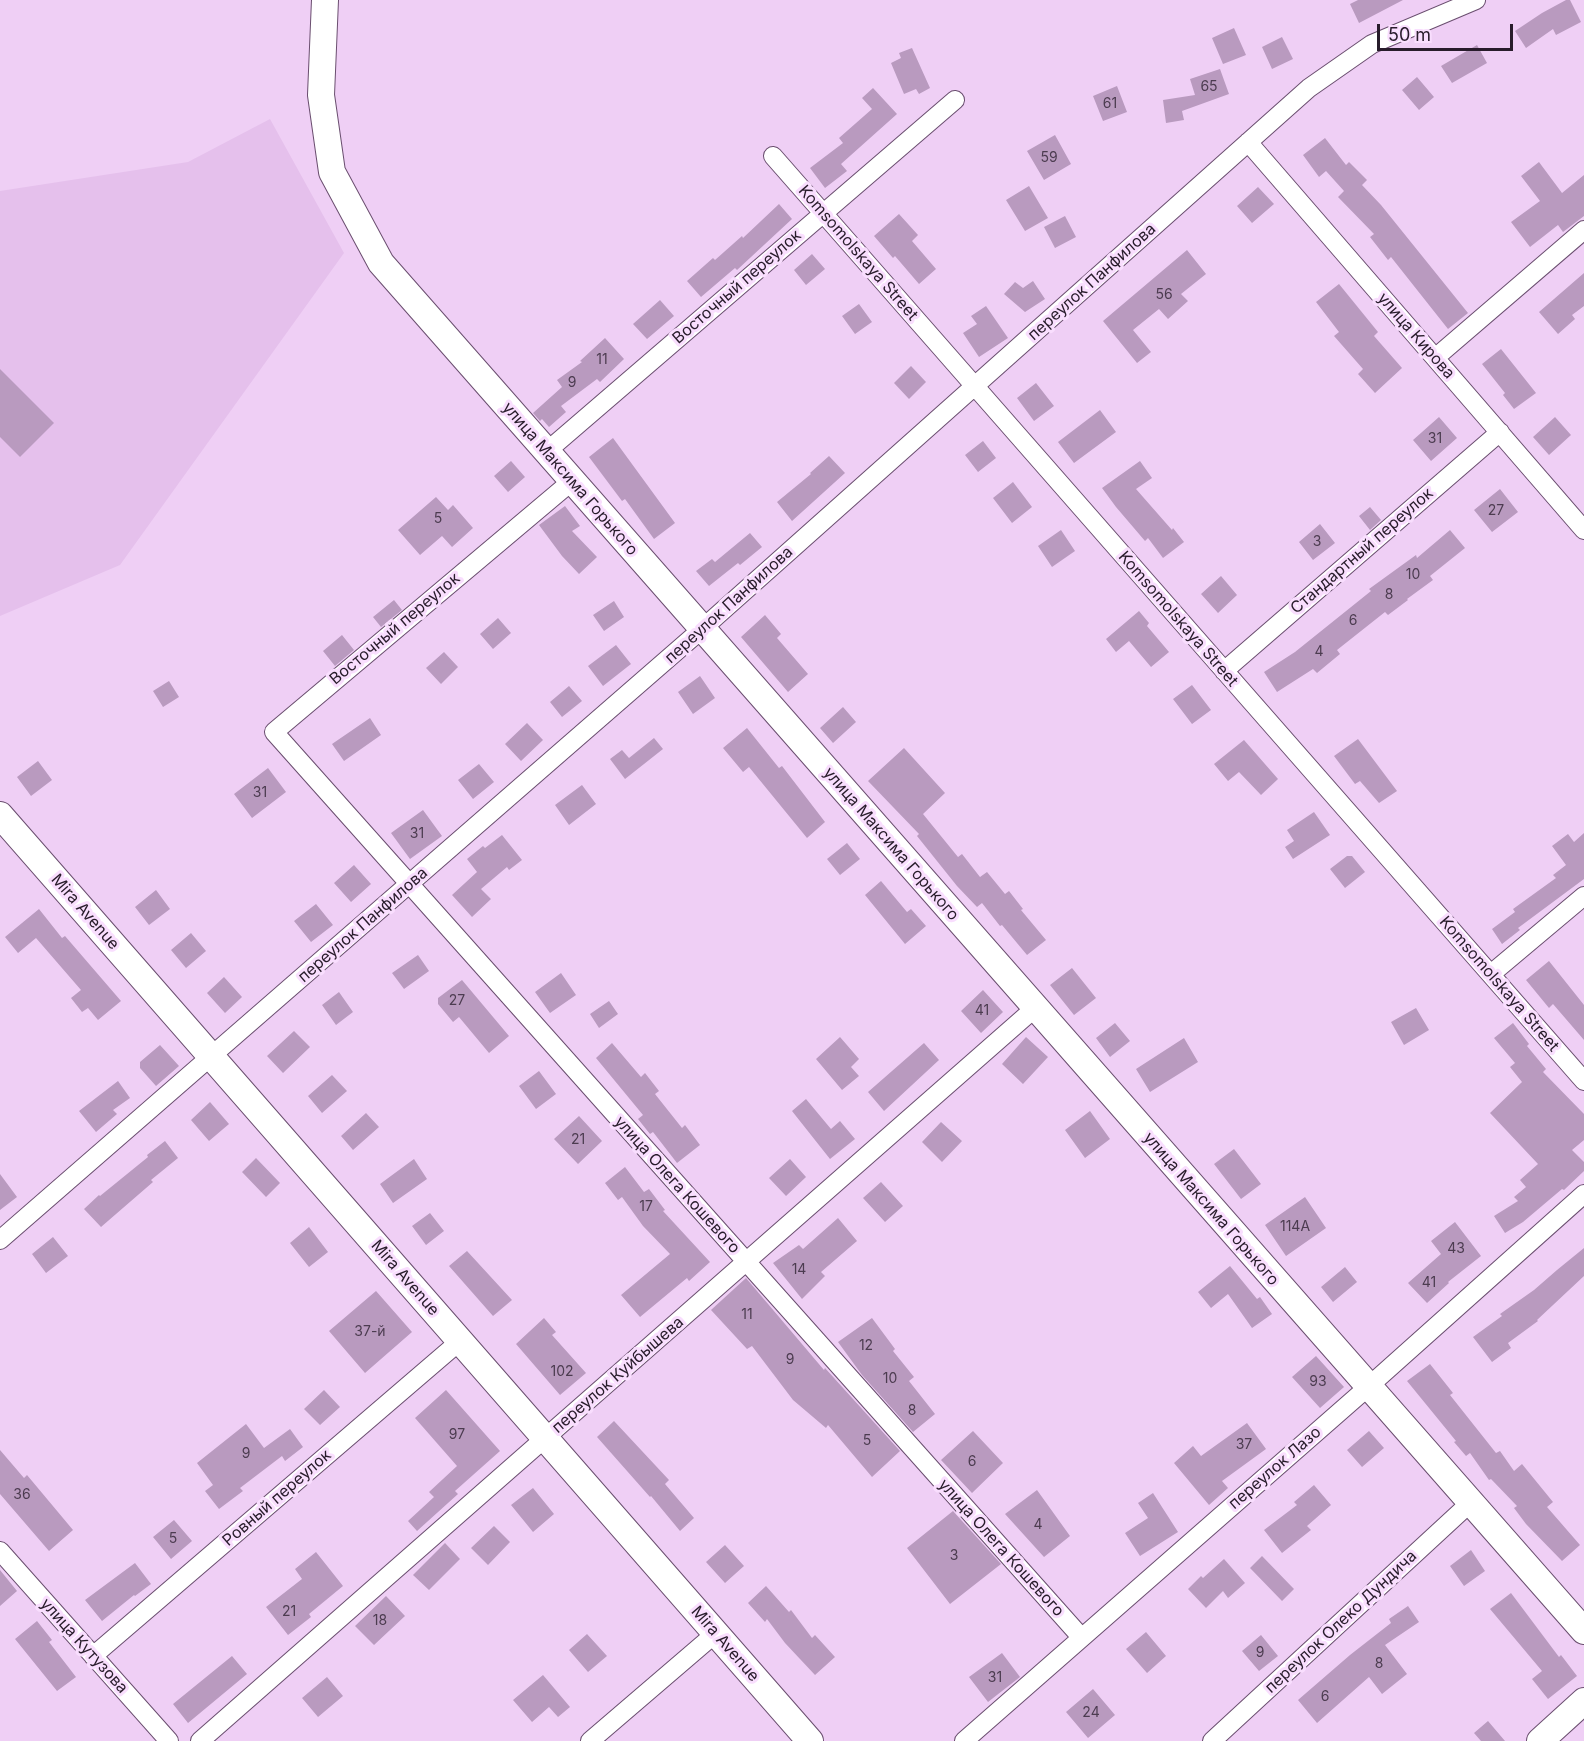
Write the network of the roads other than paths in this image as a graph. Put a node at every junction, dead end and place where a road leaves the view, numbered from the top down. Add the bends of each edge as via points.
1 (325, 0) edge
2 (1476, 0) edge
3 (955, 100) dead end
4 (1248, 142) junction
5 (773, 156) dead end
6 (822, 213) junction
7 (1584, 230) edge
8 (1435, 358) junction
9 (974, 386) junction
10 (1500, 432) junction
11 (546, 452) junction
12 (572, 481) junction
13 (1584, 530) edge
14 (702, 629) junction
15 (1224, 671) junction
16 (274, 732) joint
17 (0, 815) edge
18 (409, 884) junction
19 (1584, 896) edge
20 (1491, 974) junction
21 (1035, 1008) junction
22 (212, 1057) junction
23 (1584, 1081) edge
24 (1584, 1194) edge
25 (0, 1240) edge
26 (745, 1263) junction
27 (460, 1341) junction
28 (1368, 1387) junction
29 (546, 1438) junction
30 (1470, 1503) junction
31 (0, 1551) edge
32 (1584, 1631) edge
33 (716, 1633) junction
34 (1081, 1637) junction
35 (93, 1656) junction
36 (1584, 1701) edge
37 (169, 1741) edge
38 (200, 1741) edge
39 (590, 1741) edge
40 (810, 1741) edge
41 (964, 1741) edge
42 (1212, 1741) edge
43 (1540, 1741) edge

1 - 11 main road, улица Максима Горького via 321,95 332,172 381,263
2 - 4 street, переулок Панфилова via 1372,44 1309,88
3 - 6 street, Восточный переулок
4 - 8 street, улица Кирова
4 - 9 street, переулок Панфилова
5 - 6 street, Komsomolskaya Street
6 - 9 street, Komsomolskaya Street
6 - 11 street, Восточный переулок
7 - 8 street
8 - 10 street, улица Кирова
9 - 14 street, переулок Панфилова
9 - 15 street, Komsomolskaya Street
10 - 13 street, улица Кирова
10 - 15 street, Стандартный переулок
11 - 12 main road, улица Максима Горького
12 - 14 main road, улица Максима Горького
12 - 16 street, Восточный переулок
14 - 18 street, переулок Панфилова
14 - 21 main road, улица Максима Горького
15 - 20 street, Komsomolskaya Street
16 - 18 street, улица Олега Кошевого
17 - 22 main road, Mira Avenue
18 - 22 street, переулок Панфилова
18 - 26 street, улица Олега Кошевого
19 - 20 street
20 - 23 street, Komsomolskaya Street
21 - 26 street, переулок Куйбышева
21 - 28 main road, улица Максима Горького
22 - 25 street, переулок Панфилова
22 - 27 main road, Mira Avenue
24 - 28 street, переулок Лазо
26 - 29 street, переулок Куйбышева
26 - 34 street, улица Олега Кошевого
27 - 29 main road, Mira Avenue
27 - 35 street, Ровный переулок
28 - 30 main road, улица Максима Горького
28 - 34 street, переулок Лазо
29 - 33 main road, Mira Avenue
29 - 38 street, переулок Куйбышева
30 - 32 main road, улица Максима Горького
30 - 42 street, переулок Олеко Дундича
31 - 35 street, улица Кутузова
33 - 39 street
33 - 40 main road, Mira Avenue
34 - 41 street, переулок Лазо
35 - 37 street, улица Кутузова
36 - 43 main road

